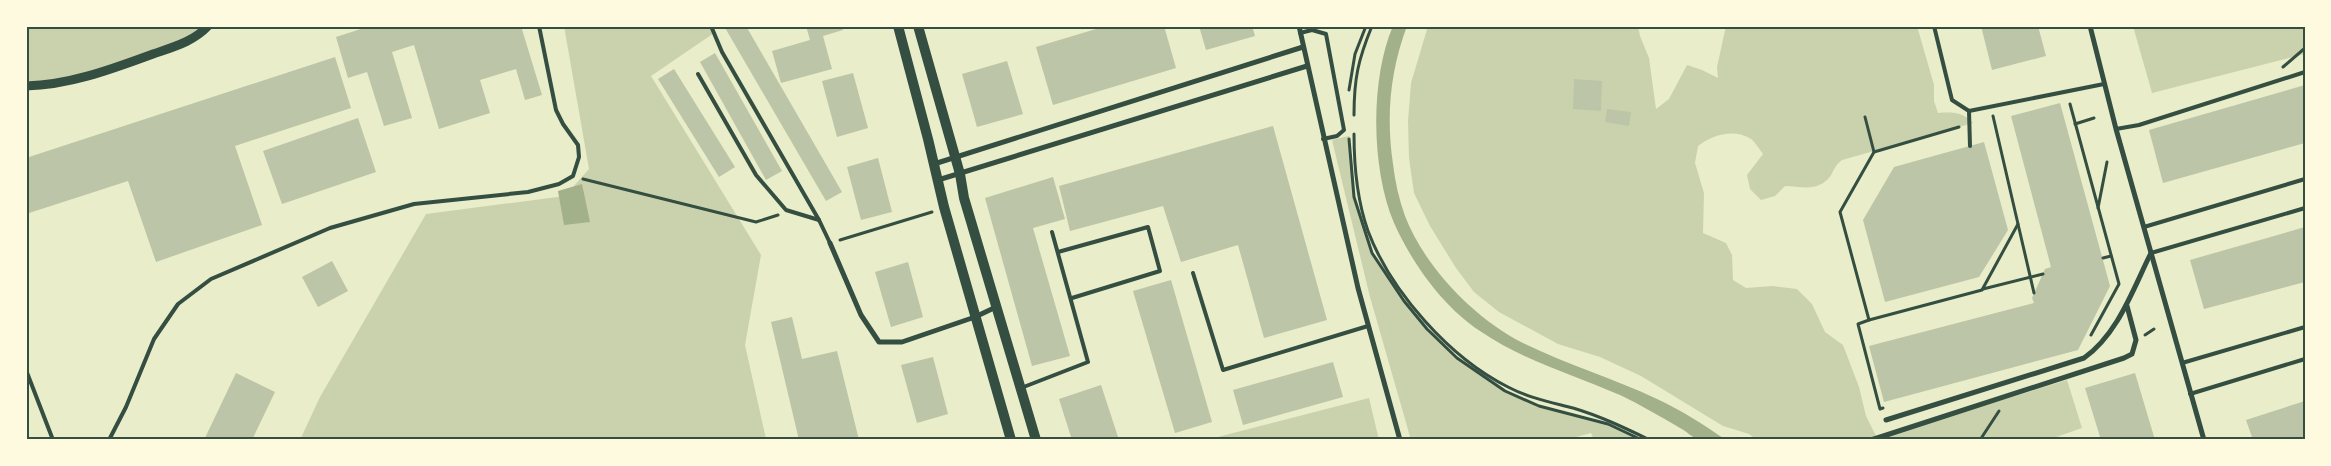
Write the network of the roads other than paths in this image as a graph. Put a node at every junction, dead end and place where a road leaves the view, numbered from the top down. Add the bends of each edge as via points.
1 (208, 26) edge
2 (539, 26) edge
3 (711, 26) edge
4 (898, 26) edge
5 (918, 26) edge
6 (1299, 26) edge
7 (1934, 26) edge
8 (2091, 26) edge
9 (1300, 33) junction
10 (1303, 47) junction
11 (1308, 66) junction
12 (2305, 72) edge
13 (698, 74) dead end
14 (2104, 84) junction
15 (26, 86) edge
16 (1969, 112) junction
17 (2116, 129) junction
18 (1323, 139) junction
19 (1970, 146) dead end
20 (955, 157) junction
21 (934, 164) junction
22 (960, 174) junction
23 (938, 180) junction
24 (2305, 180) edge
25 (2305, 208) edge
26 (819, 220) junction
27 (2144, 227) junction
28 (1052, 232) dead end
29 (830, 243) joint
30 (1058, 252) junction
31 (2151, 252) junction
32 (1193, 273) dead end
33 (1072, 298) junction
34 (2127, 306) junction
35 (996, 307) junction
36 (975, 317) junction
37 (1368, 326) junction
38 (2305, 327) edge
39 (2305, 359) edge
40 (2182, 363) junction
41 (26, 370) edge
42 (1021, 388) junction
43 (2190, 394) junction
44 (1886, 420) dead end
45 (53, 440) edge
46 (109, 440) edge
47 (1011, 440) edge
48 (1036, 440) edge
49 (1400, 440) edge
50 (1871, 440) edge
51 (2204, 440) edge

1 - 15 street via 200,35 184,43 103,73
2 - 46 lane via 556,110 578,145 579,157 573,176 559,184 528,192 414,204 396,209 330,228 211,280 178,304 154,339
3 - 26 lane via 722,52
4 - 21 main road
5 - 20 main road
6 - 9 street
7 - 16 lane via 1952,100
8 - 14 street
9 - 10 street
9 - 18 lane via 1312,30 1326,34 1344,130 1337,136
10 - 11 street
10 - 20 street
11 - 18 street
11 - 22 street
12 - 17 lane via 2139,125
13 - 26 lane via 756,175 786,210
14 - 16 lane
14 - 17 street
16 - 19 lane
17 - 27 street
18 - 37 street
20 - 21 street
20 - 22 main road
21 - 23 main road
22 - 23 street
22 - 35 main road
23 - 36 main road
24 - 27 lane
25 - 31 lane
26 - 29 lane
27 - 31 street
28 - 30 lane
29 - 36 street via 861,315 879,342 902,342
30 - 33 lane
30 - 33 lane via 1148,226 1160,271
31 - 34 street
31 - 40 street
32 - 37 lane via 1223,370
33 - 42 lane via 1088,362
34 - 44 street via 2095,350 2084,358
34 - 50 street via 2136,340 2132,354
35 - 36 street
35 - 42 main road
36 - 47 main road
37 - 49 street
38 - 40 lane
39 - 43 lane
40 - 43 street
41 - 45 lane
42 - 48 main road
43 - 51 street

